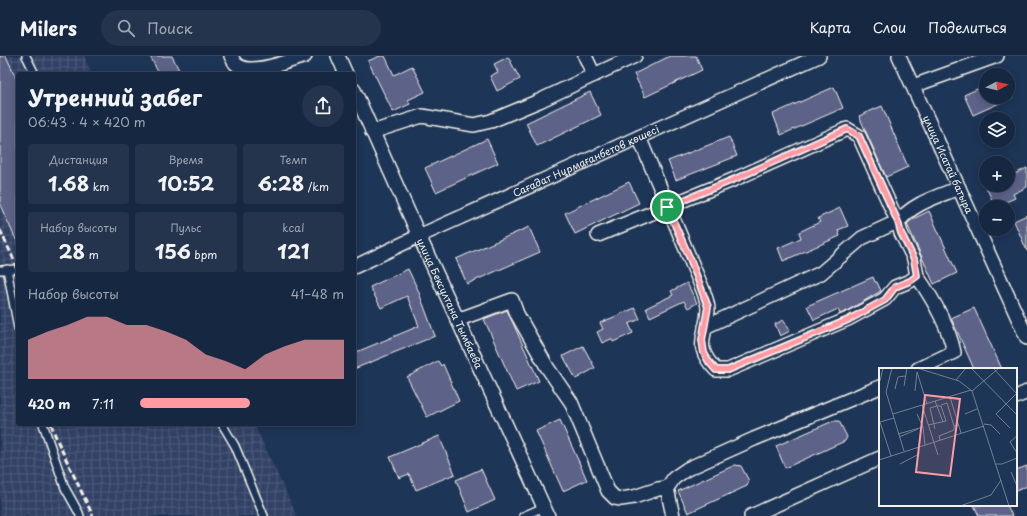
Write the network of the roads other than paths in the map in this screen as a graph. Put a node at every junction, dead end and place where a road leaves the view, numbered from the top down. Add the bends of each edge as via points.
1 (26, 56) edge
2 (231, 56) edge
3 (305, 56) edge
4 (338, 56) edge
5 (585, 56) edge
6 (635, 56) edge
7 (819, 56) edge
8 (899, 56) edge
9 (997, 56) edge
10 (34, 72) edge
11 (345, 72) edge
12 (594, 74) junction
13 (913, 86) junction
14 (356, 95) edge
15 (372, 132) junction
16 (639, 137) junction
17 (959, 188) junction
18 (667, 207) junction
19 (898, 222) junction
20 (598, 235) dead end
21 (419, 236) junction
22 (356, 266) edge
23 (16, 269) edge
24 (4, 270) edge
25 (917, 276) junction
26 (16, 320) edge
27 (457, 320) junction
28 (705, 327) junction
29 (1027, 338) edge
30 (920, 368) edge
31 (879, 387) edge
32 (1027, 392) edge
33 (1017, 396) edge
34 (44, 426) edge
35 (223, 426) edge
36 (879, 458) edge
37 (667, 488) junction
38 (546, 511) edge
39 (80, 516) edge
40 (264, 516) edge
41 (523, 516) edge
42 (673, 516) edge
43 (751, 516) edge

1 - 10 lane
2 - 3 street via 236,64 245,69 257,69
4 - 11 street
5 - 12 street
6 - 12 street
7 - 16 street, Сағадат Нұрмағанбетов көшесі
8 - 13 street, улица Исатай батыра
9 - 13 street
12 - 15 street via 491,121 474,125 422,116
13 - 17 street, улица Исатай батыра
14 - 15 street, улица Бексултана Тымбаева
15 - 21 street, улица Бексултана Тымбаева
16 - 18 street
16 - 21 street, Сағадат Нұрмағанбетов көшесі
17 - 19 street via 923,203 903,215
17 - 29 street, улица Исатай батыра
18 - 19 street via 847,129 859,136
18 - 20 street
18 - 28 street via 708,307
19 - 25 street via 914,259
19 - 28 street via 862,238 821,273
21 - 22 street, Сағадат Нұрмағанбетов көшесі
21 - 27 street, улица Бексултана Тымбаева
23 - 24 lane
24 - 26 lane
25 - 28 street via 895,287 885,300 848,320 728,370 716,370 704,353 702,340
25 - 30 street via 933,299 954,352
27 - 37 street via 512,300 517,314 547,367 571,402 608,491 620,499
27 - 38 street, улица Бексултана Тымбаева
31 - 37 street via 687,470 674,478
32 - 33 street
34 - 39 lane via 64,488
35 - 40 lane via 235,446
36 - 43 street
37 - 42 street
38 - 41 lane

